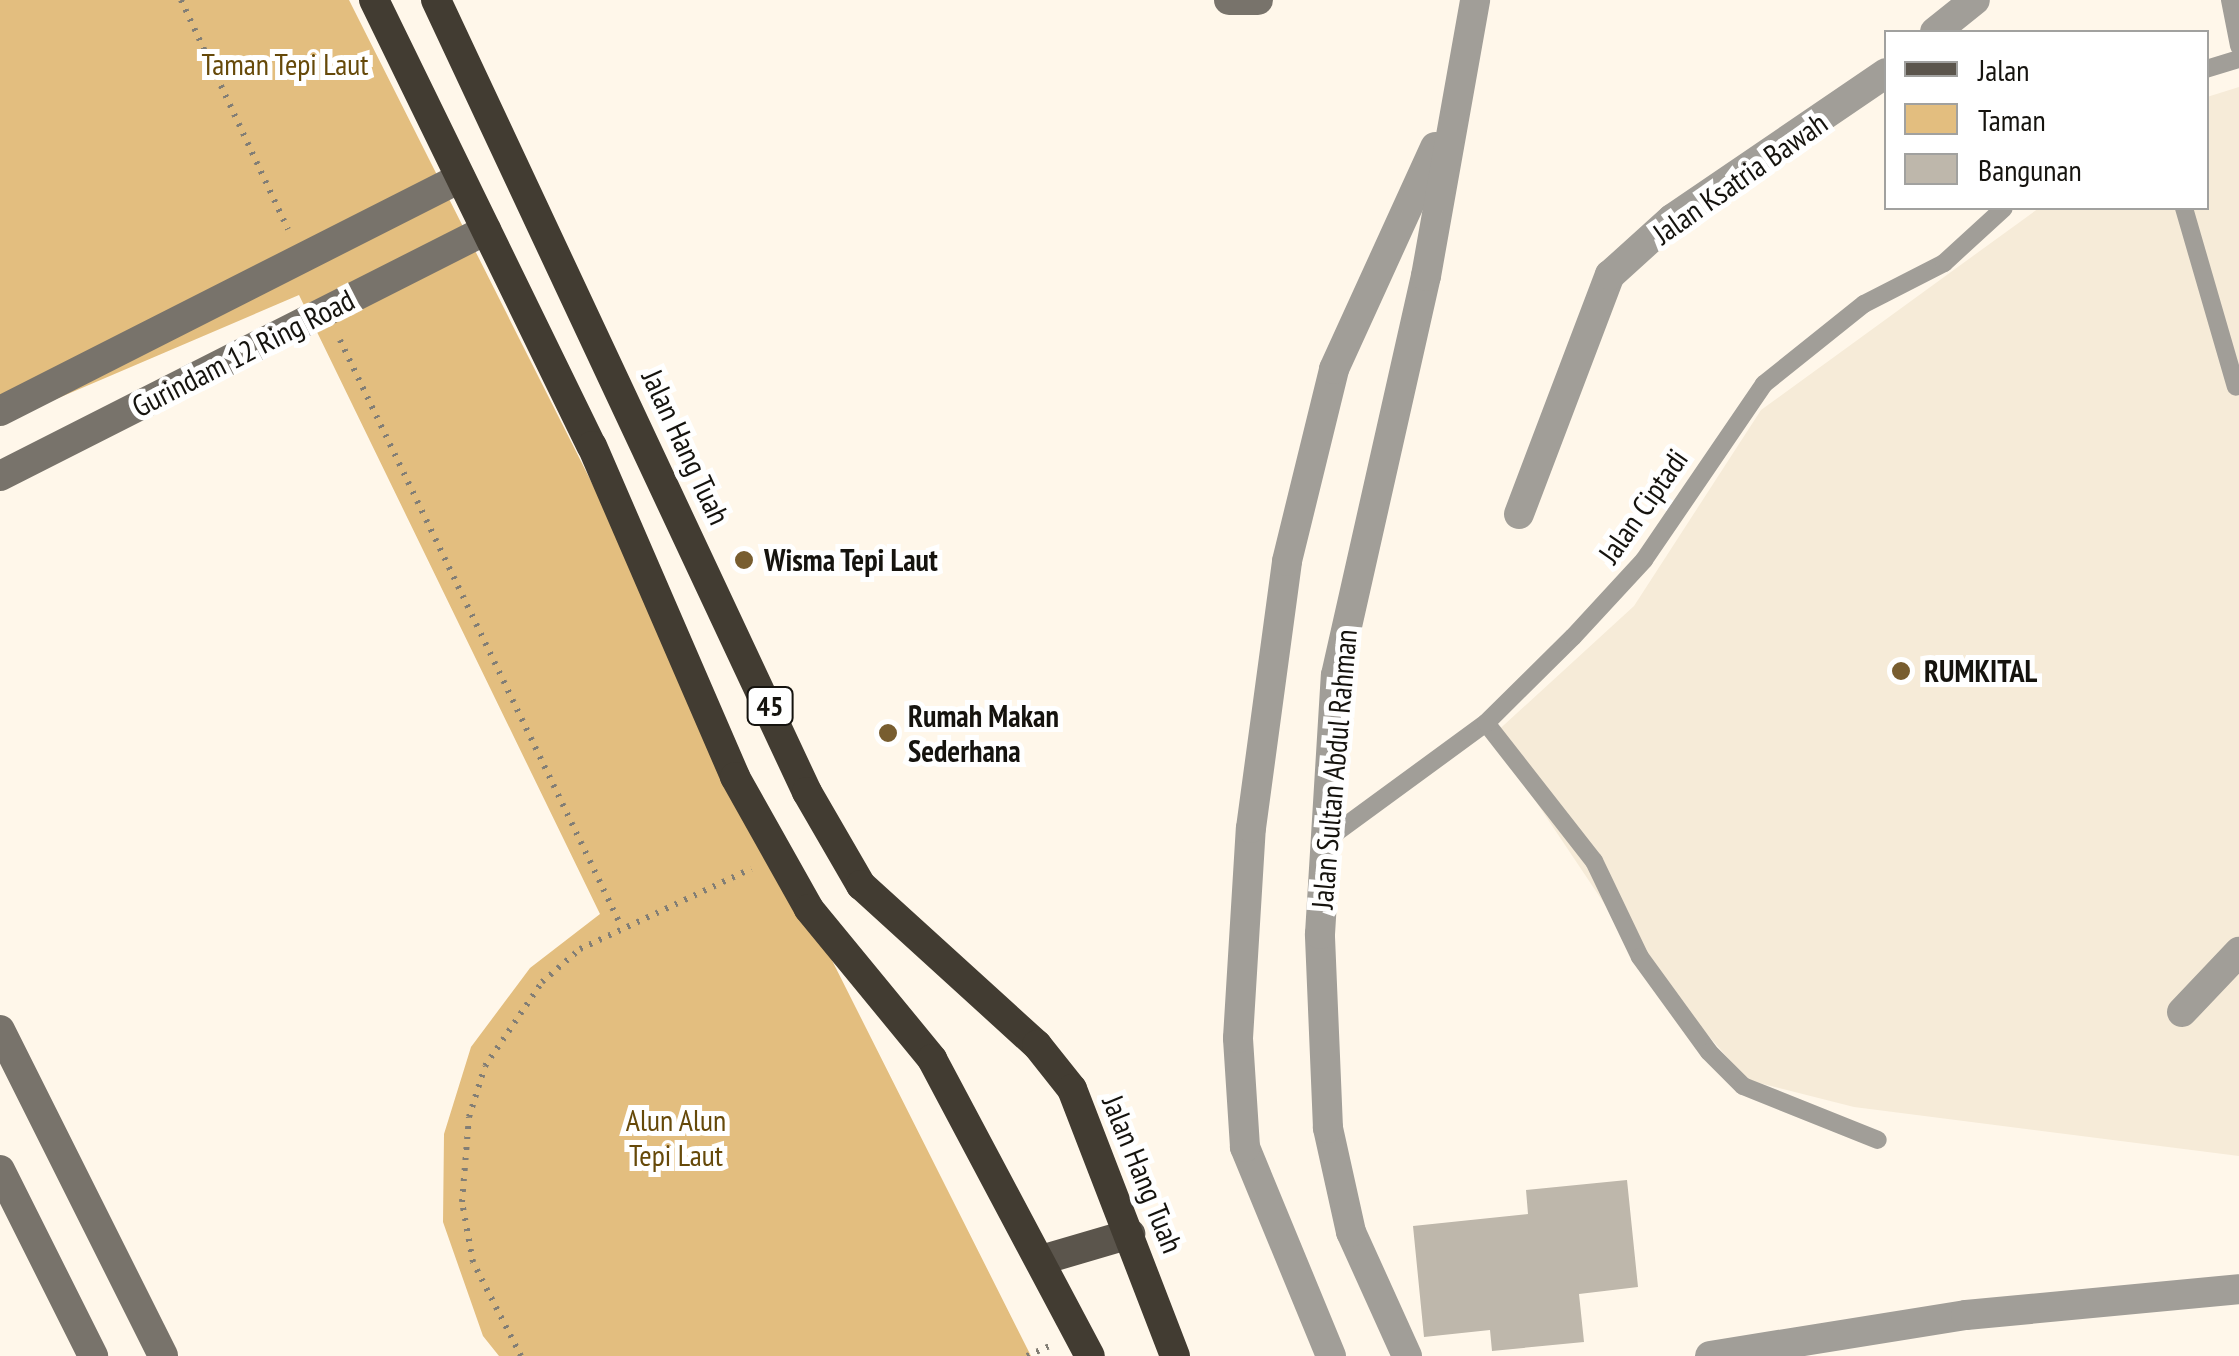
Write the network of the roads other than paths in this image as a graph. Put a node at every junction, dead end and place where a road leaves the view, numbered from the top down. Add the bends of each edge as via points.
1 (374, 0) edge
2 (436, 0) edge
3 (1230, 0) edge
4 (1258, 0) edge
5 (1475, 0) edge
6 (1975, 0) edge
7 (2230, 0) edge
8 (1938, 30) edge
9 (2239, 46) edge
10 (2239, 59) edge
11 (2209, 68) edge
12 (1884, 74) edge
13 (1450, 114) junction
14 (460, 178) junction
15 (2002, 210) edge
16 (2185, 210) edge
17 (486, 230) junction
18 (2236, 386) dead end
19 (0, 411) edge
20 (0, 476) edge
21 (1520, 514) dead end
22 (1486, 723) junction
23 (1326, 840) junction
24 (2239, 952) edge
25 (2182, 1012) dead end
26 (0, 1030) edge
27 (1878, 1140) dead end
28 (0, 1170) edge
29 (1130, 1234) junction
30 (1045, 1259) junction
31 (2239, 1288) edge
32 (94, 1356) edge
33 (163, 1356) edge
34 (1090, 1356) edge
35 (1175, 1356) edge
36 (1331, 1356) edge
37 (1408, 1356) edge
38 (1710, 1356) edge

1 - 14 highway, 45
2 - 29 highway, Jalan Hang Tuah / 45 via 807,792 861,884 1036,1045 1072,1090
3 - 4 street
5 - 13 street, Jalan Sultan Abdul Rahman
6 - 8 street
7 - 9 lane
10 - 11 lane
12 - 21 street, Jalan Ksatria Bawah via 1672,219 1610,275
13 - 23 street, Jalan Sultan Abdul Rahman via 1426,276 1336,675
13 - 36 street via 1334,369 1287,561 1251,828 1238,1038 1245,1147
14 - 17 highway, 45
14 - 19 street, Gurindam 12 Ring Road
15 - 22 lane, Jalan Ciptadi via 1944,262 1864,304 1764,384 1644,560
16 - 18 lane
17 - 20 street, Gurindam 12 Ring Road
17 - 30 highway, 45 via 808,910 932,1059
22 - 23 lane, Jalan Ciptadi
22 - 27 lane via 1594,861 1640,957 1709,1052 1743,1086
23 - 37 street, Jalan Sultan Abdul Rahman via 1328,1128 1351,1232
24 - 25 street
26 - 33 street
28 - 32 street
29 - 30 main road
29 - 35 highway, Jalan Hang Tuah / 45
30 - 34 highway, 45
31 - 38 street via 1966,1314

